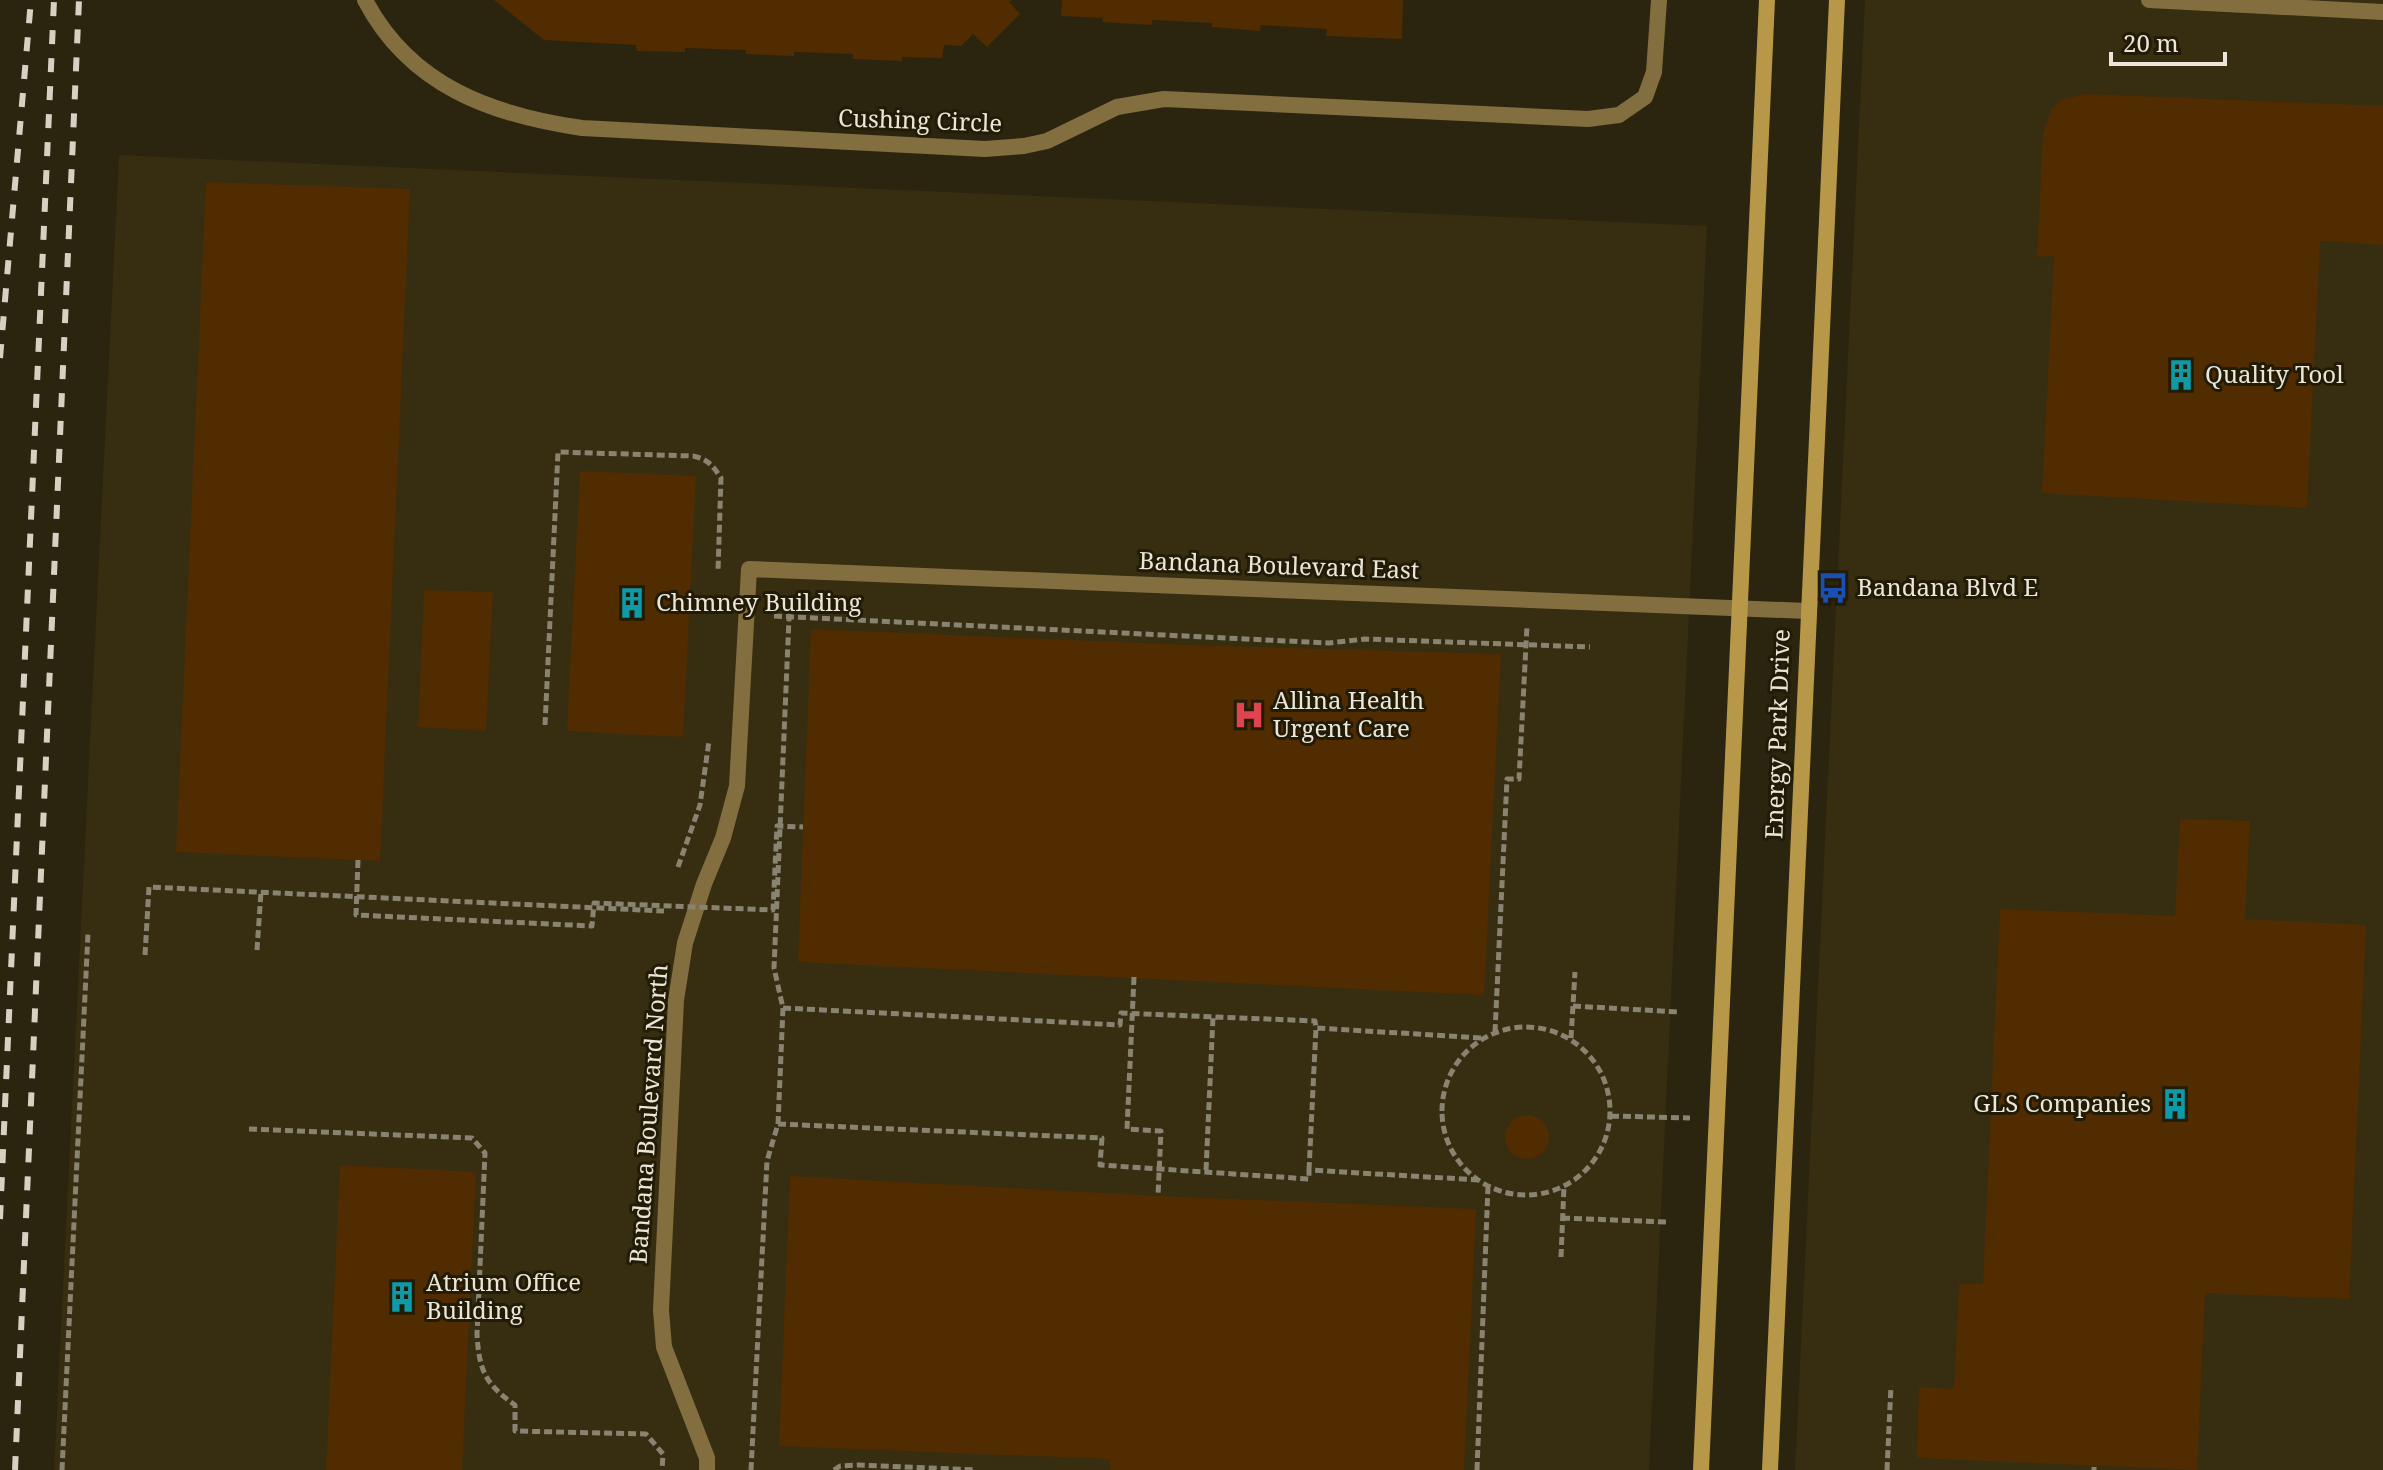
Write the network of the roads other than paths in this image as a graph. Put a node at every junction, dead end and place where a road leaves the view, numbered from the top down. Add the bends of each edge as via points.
1 (365, 0) edge
2 (1659, 0) edge
3 (1767, 0) edge
4 (1837, 0) edge
5 (2149, 0) edge
6 (2383, 12) edge
7 (749, 569) joint
8 (1740, 608) junction
9 (1807, 611) junction
10 (707, 1470) edge
11 (1701, 1470) edge
12 (1770, 1470) edge

1 - 2 street, Cushing Circle via 387,33 431,77 494,110 534,122 985,149 1047,141 1117,107 1164,99 1588,119 1619,115 1645,97 1654,72
3 - 8 street, Energy Park Drive
4 - 9 street, Energy Park Drive
5 - 6 street
7 - 8 street, Bandana Boulevard East
7 - 10 street, Bandana Boulevard North via 737,786 685,943 676,1000 661,1310 664,1347
8 - 9 street, Bandana Boulevard East
8 - 11 street, Energy Park Drive
9 - 12 street, Energy Park Drive

